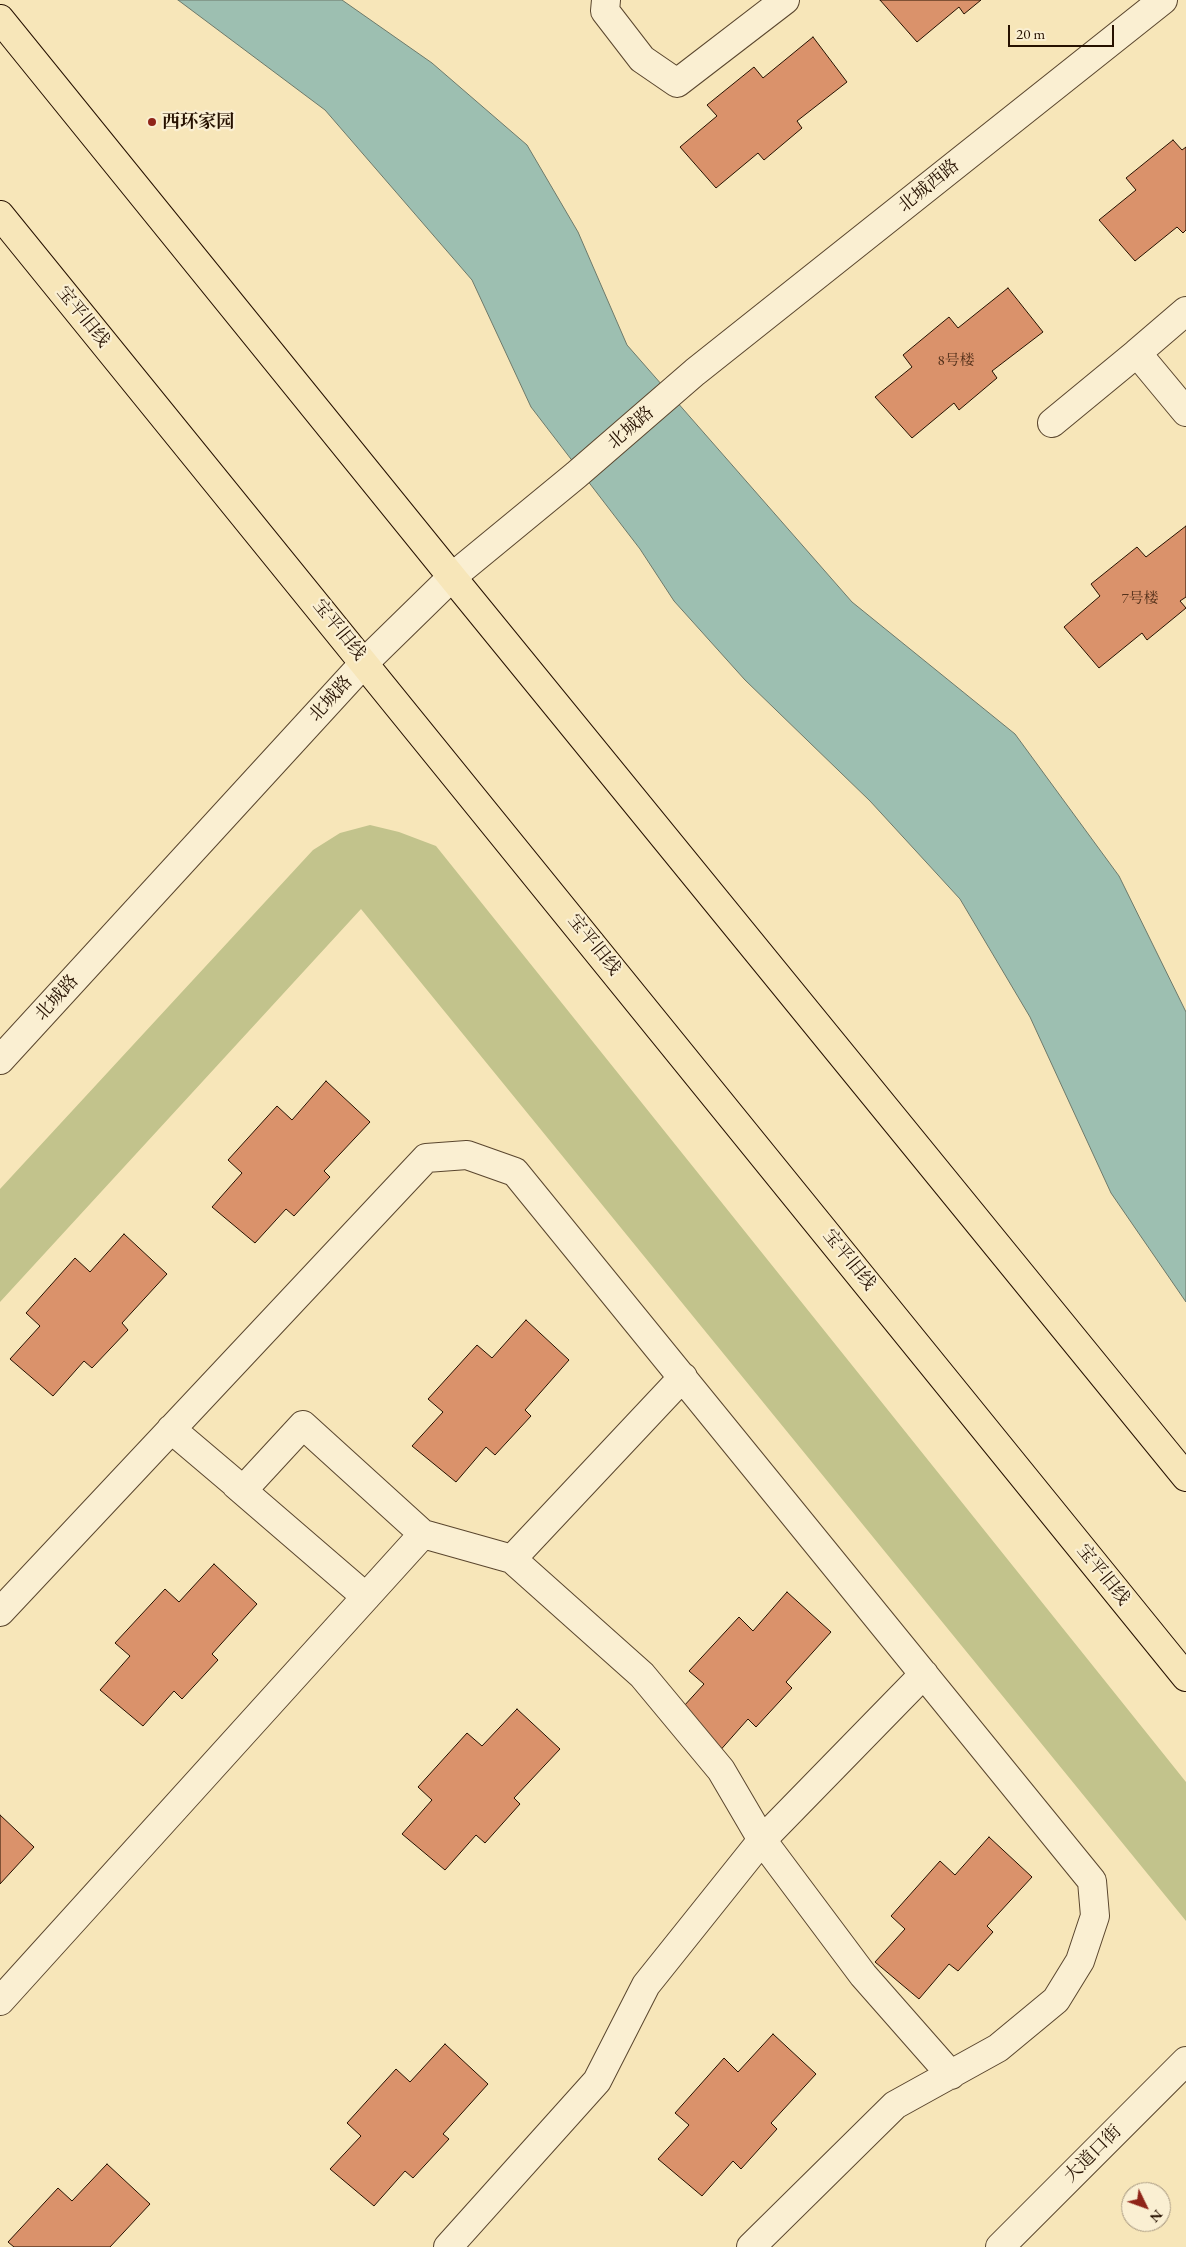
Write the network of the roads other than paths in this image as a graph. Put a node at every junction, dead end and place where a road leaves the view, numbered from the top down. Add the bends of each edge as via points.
1 (606, 0) edge
2 (785, 0) edge
3 (1163, 0) edge
4 (0, 18) edge
5 (0, 215) edge
6 (1186, 311) edge
7 (1137, 353) junction
8 (695, 372) joint
9 (1186, 412) edge
10 (1052, 423) dead end
11 (452, 577) junction
12 (365, 662) junction
13 (0, 1060) edge
14 (684, 1377) junction
15 (171, 1429) junction
16 (1186, 1477) edge
17 (236, 1485) junction
18 (423, 1534) junction
19 (512, 1559) junction
20 (366, 1596) junction
21 (0, 1612) edge
22 (924, 1674) junction
23 (1186, 1677) edge
24 (762, 1840) junction
25 (0, 2001) edge
26 (1186, 2061) edge
27 (951, 2075) junction
28 (448, 2247) edge
29 (751, 2247) edge
30 (1000, 2247) edge

1 - 2 street via 605,11 642,59 677,83
3 - 8 street, 北城西路
4 - 11 main road
5 - 12 main road, 宝平旧线
6 - 7 street
7 - 9 street
7 - 10 street
8 - 11 street, 北城路
11 - 12 street, 北城路
11 - 16 main road
12 - 13 street, 北城路
12 - 23 main road, 宝平旧线
14 - 15 street via 515,1172 467,1155 426,1158
14 - 19 street
14 - 22 street
15 - 17 street
15 - 21 street
17 - 18 street via 243,1490 303,1425
17 - 20 street
18 - 19 street
18 - 20 street
19 - 24 street via 642,1675 721,1770
20 - 25 street
22 - 24 street
22 - 27 street via 1092,1881 1095,1916 1080,1961 1056,2000 998,2048
24 - 27 street via 863,1976
24 - 28 street via 646,1985 597,2081
26 - 30 street, 大道口街
27 - 29 street via 895,2105

